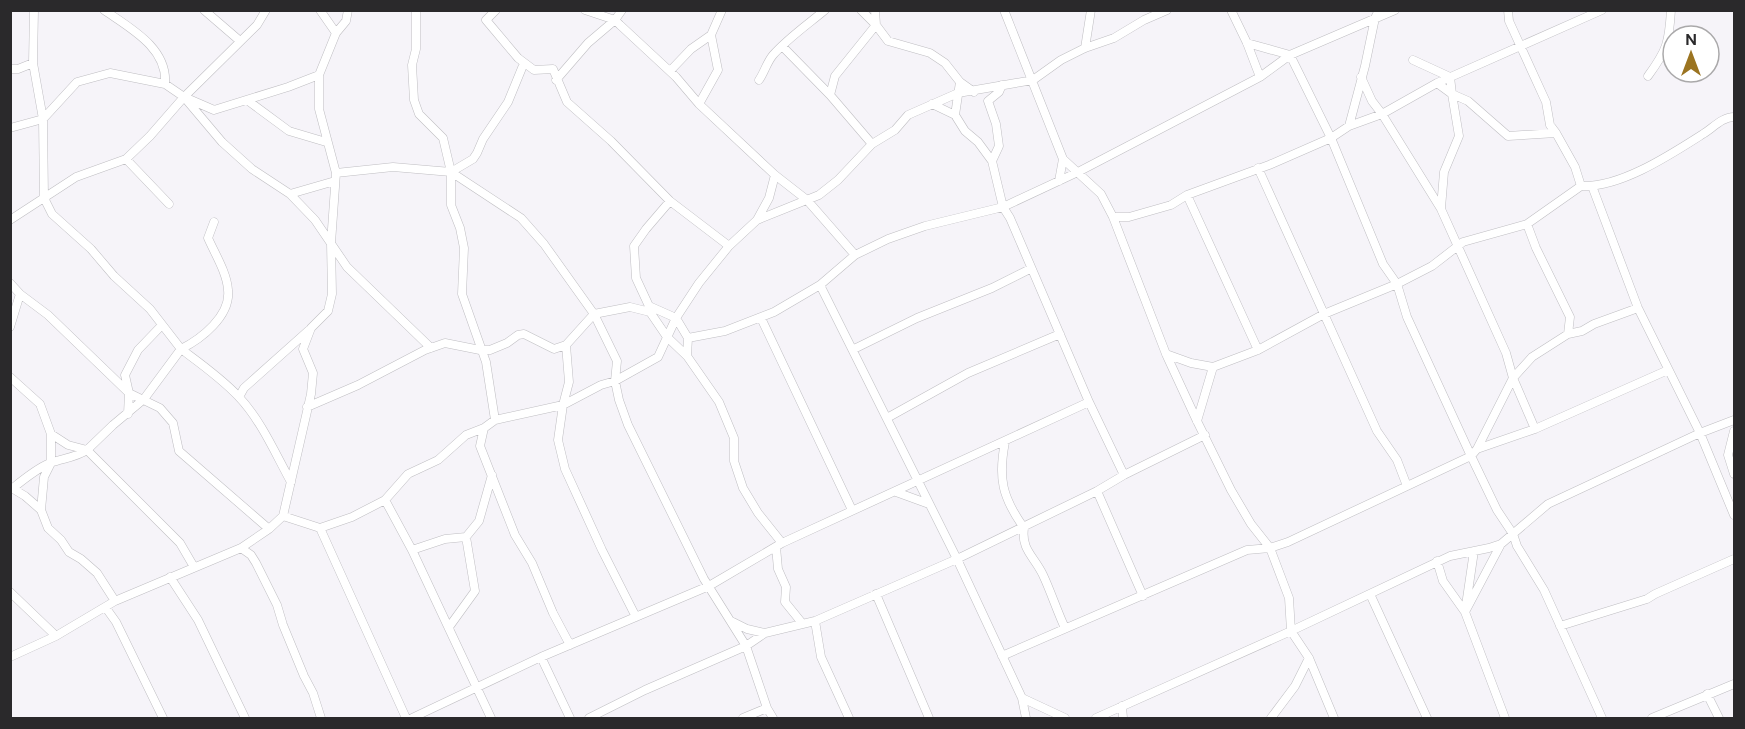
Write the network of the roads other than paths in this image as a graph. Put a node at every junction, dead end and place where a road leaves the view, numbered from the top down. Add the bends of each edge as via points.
1 (34, 10) edge
2 (105, 10) edge
3 (204, 10) edge
4 (267, 10) edge
5 (320, 10) edge
6 (348, 10) edge
7 (416, 10) edge
8 (496, 10) edge
9 (585, 10) edge
10 (622, 10) edge
11 (722, 10) edge
12 (825, 10) edge
13 (861, 10) edge
14 (875, 10) edge
15 (1004, 10) edge
16 (1091, 10) edge
17 (1167, 10) edge
18 (1231, 10) edge
19 (1395, 10) edge
20 (1508, 10) edge
21 (1602, 10) edge
22 (1671, 10) edge
23 (577, 11) edge
24 (1377, 14) edge
25 (615, 20) junction
26 (876, 25) junction
27 (336, 33) junction
28 (711, 35) junction
29 (240, 41) junction
30 (1247, 44) junction
31 (783, 47) junction
32 (1085, 48) junction
33 (1521, 48) junction
34 (1290, 55) junction
35 (1413, 60) dead end
36 (33, 63) junction
37 (524, 63) junction
38 (10, 69) edge
39 (670, 71) junction
40 (319, 75) junction
41 (1648, 76) dead end
42 (1260, 77) junction
43 (1361, 77) junction
44 (1450, 78) junction
45 (556, 80) junction
46 (759, 80) dead end
47 (1033, 80) junction
48 (960, 82) junction
49 (1437, 83) junction
50 (165, 84) junction
51 (1002, 85) junction
52 (974, 92) junction
53 (958, 93) junction
54 (1452, 94) junction
55 (830, 95) junction
56 (184, 97) junction
57 (247, 100) junction
58 (699, 104) junction
59 (933, 104) junction
60 (1382, 114) junction
61 (955, 115) junction
62 (1734, 117) edge
63 (43, 119) junction
64 (1349, 126) junction
65 (10, 128) edge
66 (1556, 134) junction
67 (1331, 138) junction
68 (326, 142) junction
69 (872, 144) junction
70 (126, 159) junction
71 (1063, 159) junction
72 (992, 161) junction
73 (1258, 168) junction
74 (451, 172) junction
75 (1078, 172) junction
76 (775, 175) junction
77 (335, 177) junction
78 (1059, 181) junction
79 (1581, 186) junction
80 (1592, 186) junction
81 (290, 194) junction
82 (1187, 195) junction
83 (44, 198) junction
84 (807, 200) junction
85 (670, 201) junction
86 (170, 204) dead end
87 (1003, 207) junction
88 (1441, 209) junction
89 (1113, 217) junction
90 (10, 220) edge
91 (757, 220) junction
92 (214, 222) dead end
93 (1527, 224) junction
94 (331, 243) junction
95 (1458, 245) junction
96 (729, 246) junction
97 (855, 255) junction
98 (1030, 268) junction
99 (10, 283) edge
100 (1397, 284) junction
101 (820, 285) junction
102 (20, 294) junction
103 (1638, 308) junction
104 (594, 314) junction
105 (1324, 314) junction
106 (676, 318) junction
107 (761, 318) junction
108 (162, 325) junction
109 (10, 327) edge
110 (311, 328) junction
111 (1060, 334) junction
112 (1568, 334) junction
113 (667, 337) junction
114 (688, 338) junction
115 (566, 345) junction
116 (431, 348) junction
117 (181, 349) junction
118 (854, 349) junction
119 (480, 350) junction
120 (1258, 350) junction
121 (1166, 354) junction
122 (687, 356) junction
123 (1213, 368) junction
124 (1668, 370) junction
125 (10, 377) edge
126 (1513, 378) junction
127 (615, 381) junction
128 (129, 393) junction
129 (239, 397) junction
130 (144, 399) junction
131 (1089, 402) junction
132 (562, 405) junction
133 (307, 407) junction
134 (128, 414) junction
135 (887, 417) junction
136 (495, 420) junction
137 (1734, 420) edge
138 (1197, 421) junction
139 (484, 428) junction
140 (1535, 429) junction
141 (1734, 431) edge
142 (1700, 433) junction
143 (51, 434) junction
144 (1205, 435) junction
145 (1005, 441) junction
146 (1477, 449) junction
147 (87, 450) junction
148 (1471, 456) junction
149 (51, 463) junction
150 (1734, 474) edge
151 (492, 475) junction
152 (1124, 475) junction
153 (291, 482) junction
154 (917, 482) junction
155 (1407, 486) junction
156 (12, 487) edge
157 (1097, 491) junction
158 (896, 492) junction
159 (385, 500) junction
160 (929, 504) junction
161 (41, 510) junction
162 (852, 510) junction
163 (1734, 514) edge
164 (283, 516) junction
165 (320, 528) junction
166 (1024, 528) junction
167 (269, 529) junction
168 (1513, 534) junction
169 (466, 537) junction
170 (1501, 544) junction
171 (779, 545) junction
172 (241, 548) junction
173 (1270, 548) junction
174 (412, 550) junction
175 (1474, 551) junction
176 (957, 559) junction
177 (1734, 559) edge
178 (1437, 561) junction
179 (194, 567) junction
180 (170, 577) junction
181 (709, 586) junction
182 (10, 592) edge
183 (876, 594) junction
184 (1370, 594) junction
185 (1143, 597) junction
186 (115, 601) junction
187 (106, 608) junction
188 (1465, 612) junction
189 (636, 617) junction
190 (731, 620) junction
191 (815, 621) junction
192 (802, 623) junction
193 (1560, 626) junction
194 (449, 627) junction
195 (1065, 628) junction
196 (1291, 631) junction
197 (765, 633) junction
198 (56, 636) junction
199 (570, 645) junction
200 (746, 646) junction
201 (1002, 656) junction
202 (10, 657) edge
203 (541, 657) junction
204 (1310, 658) junction
205 (1734, 684) edge
206 (477, 688) junction
207 (1707, 694) junction
208 (1022, 698) junction
209 (1122, 706) junction
210 (767, 708) junction
211 (163, 718) edge
212 (245, 718) edge
213 (321, 718) edge
214 (406, 718) edge
215 (412, 718) edge
216 (491, 718) edge
217 (570, 718) edge
218 (589, 718) edge
219 (743, 718) edge
220 (773, 718) edge
221 (849, 718) edge
222 (929, 718) edge
223 (1026, 718) edge
224 (1065, 718) edge
225 (1096, 718) edge
226 (1123, 718) edge
227 (1271, 718) edge
228 (1334, 718) edge
229 (1427, 718) edge
230 (1505, 718) edge
231 (1602, 718) edge
232 (1652, 718) edge
233 (1719, 718) edge

1 - 36 street
2 - 50 street via 142,36 155,51 166,75
3 - 29 street
4 - 29 street
5 - 27 street
6 - 27 street via 346,21
7 - 74 street via 414,100 419,114 443,138
8 - 37 street via 486,20
9 - 23 street
9 - 25 street
10 - 25 street
11 - 28 street
12 - 31 street
13 - 26 street
14 - 26 street
15 - 47 street
16 - 32 street
17 - 32 street via 1114,38
18 - 30 street
19 - 24 street
20 - 33 street
21 - 33 street
22 - 41 street via 1664,54
24 - 34 street
24 - 43 street
25 - 39 street
25 - 45 street via 588,43
26 - 48 street via 888,41 930,53 945,63
26 - 55 street via 835,76
27 - 40 street
28 - 39 street
28 - 58 street via 717,70
29 - 56 street
30 - 34 street
30 - 42 street
31 - 46 street via 772,56
31 - 55 street
32 - 47 street
33 - 44 street
33 - 66 street
34 - 42 street
34 - 67 street
35 - 44 street
36 - 38 street
36 - 63 street
37 - 45 street via 534,70 553,69
37 - 74 street via 508,102 473,159
39 - 58 street
40 - 57 street
40 - 68 street via 319,109
42 - 75 street
43 - 60 street
43 - 64 street
44 - 49 street
44 - 54 street
45 - 85 street via 567,102
47 - 51 street
47 - 71 street
48 - 52 street
48 - 53 street
49 - 54 street
49 - 60 street
50 - 56 street
50 - 63 street via 110,73 77,82
51 - 52 street
51 - 72 street via 988,102 999,146
52 - 53 street
53 - 59 street
53 - 61 street
54 - 66 street via 1508,135
54 - 88 street via 1459,136 1444,172
55 - 69 street
56 - 57 street via 214,110
56 - 70 street
56 - 81 street via 229,149
57 - 68 street via 289,131
58 - 76 street
59 - 61 street
59 - 69 street via 908,115 895,130
60 - 64 street
60 - 88 street
61 - 72 street
62 - 80 street via 1727,117 1639,172
63 - 65 street
63 - 83 street
64 - 67 street
66 - 79 street via 1575,166
67 - 73 street
67 - 100 street via 1383,264
68 - 77 street
69 - 84 street via 838,180
70 - 83 street via 76,177
70 - 86 street
71 - 75 street
71 - 78 street
72 - 87 street
73 - 82 street
73 - 105 street
74 - 77 street via 393,166
74 - 104 street via 521,218
74 - 119 street via 451,205 464,248 462,294
75 - 78 street
75 - 89 street via 1101,194
76 - 84 street
76 - 91 street
77 - 81 street
77 - 94 street
78 - 87 street
79 - 80 street
79 - 93 street
80 - 103 street
81 - 94 street
82 - 89 street via 1171,205 1139,215
82 - 120 street
83 - 90 street
83 - 108 street via 52,214
84 - 91 street
84 - 97 street
85 - 96 street
85 - 106 street via 634,246 636,278 650,306
87 - 97 street via 925,226
87 - 98 street
88 - 95 street
89 - 121 street
91 - 96 street
92 - 117 street via 208,238 229,291 226,305 211,329
93 - 95 street
93 - 112 street via 1570,316
94 - 110 street via 332,294 328,311
94 - 116 street via 347,267
95 - 100 street via 1432,267
95 - 126 street via 1506,353
96 - 106 street
97 - 101 street
98 - 111 street
98 - 118 street
99 - 102 street
100 - 105 street
100 - 148 street via 1407,317
101 - 107 street
101 - 118 street
102 - 109 street
102 - 128 street via 48,315
103 - 112 street
103 - 124 street
104 - 113 street via 630,307 650,312
104 - 115 street
104 - 127 street via 617,361
105 - 120 street
105 - 155 street via 1377,431 1397,460
106 - 113 street
106 - 114 street
107 - 114 street via 725,331
107 - 162 street
108 - 117 street
108 - 128 street via 138,350 125,375
110 - 129 street via 244,388
110 - 133 street via 303,349 313,373
111 - 131 street
111 - 135 street via 968,374
112 - 126 street via 1532,357
113 - 122 street
113 - 127 street via 658,357
114 - 122 street
115 - 119 street via 554,349 524,334 490,350
115 - 132 street via 569,382
116 - 119 street via 445,343
116 - 133 street
117 - 129 street
117 - 130 street
118 - 135 street
119 - 136 street via 486,362
120 - 123 street
121 - 123 street
121 - 138 street
122 - 171 street via 719,402 734,438 734,461 743,488
123 - 138 street
124 - 140 street
124 - 142 street
125 - 143 street via 40,404
126 - 140 street
126 - 146 street
127 - 132 street
127 - 181 street via 639,449
128 - 130 street
128 - 134 street
129 - 153 street
130 - 134 street
130 - 167 street via 160,408 173,423 179,451
131 - 145 street
131 - 152 street
132 - 136 street
132 - 189 street via 558,440 565,470
133 - 153 street
134 - 147 street
135 - 154 street
136 - 139 street
137 - 142 street
138 - 144 street
139 - 151 street via 480,446
139 - 159 street via 466,435 438,460 408,474
140 - 146 street
141 - 150 street via 1728,455
142 - 163 street
142 - 168 street via 1548,504
143 - 147 street via 68,445
143 - 149 street
144 - 152 street
144 - 173 street via 1231,490
145 - 154 street
145 - 166 street via 1000,468 1002,483 1012,511
146 - 148 street
147 - 149 street via 77,457
147 - 179 street via 180,543
148 - 155 street
148 - 168 street
149 - 156 street
149 - 161 street via 44,477
151 - 169 street via 479,521
151 - 199 street via 515,535
152 - 157 street
153 - 164 street
154 - 158 street
154 - 160 street
155 - 173 street
156 - 161 street
157 - 166 street
157 - 185 street
158 - 160 street
158 - 162 street
159 - 165 street
159 - 174 street
160 - 176 street
161 - 186 street via 48,528 69,552 97,573
162 - 171 street
164 - 165 street
164 - 167 street
165 - 214 street
166 - 176 street
166 - 195 street via 1025,548 1042,573
167 - 172 street
168 - 170 street
168 - 193 street
169 - 174 street
169 - 194 street via 475,591
170 - 175 street
170 - 188 street
171 - 181 street
171 - 192 street via 778,568 786,587 785,602
172 - 179 street
172 - 213 street via 251,555 277,605
173 - 185 street via 1247,550
173 - 196 street via 1289,598
174 - 194 street
175 - 178 street
175 - 188 street
176 - 183 street
176 - 201 street
177 - 193 street via 1647,599
178 - 184 street
178 - 188 street via 1443,581
179 - 180 street
180 - 186 street
180 - 212 street via 198,620
181 - 189 street
181 - 190 street
182 - 198 street
183 - 191 street
183 - 222 street
184 - 196 street
184 - 229 street
185 - 195 street
186 - 187 street
187 - 198 street
187 - 211 street
188 - 230 street
189 - 199 street
190 - 197 street
190 - 200 street
191 - 192 street
191 - 221 street via 821,657
192 - 197 street
193 - 231 street
194 - 206 street
195 - 201 street
196 - 204 street
196 - 209 street
197 - 200 street
198 - 202 street
199 - 203 street
200 - 210 street
200 - 218 street
201 - 208 street
203 - 206 street
203 - 217 street
204 - 227 street
204 - 228 street
205 - 207 street
206 - 215 street
206 - 216 street
207 - 232 street
207 - 233 street
208 - 223 street
208 - 224 street
209 - 225 street
209 - 226 street
210 - 219 street
210 - 220 street

